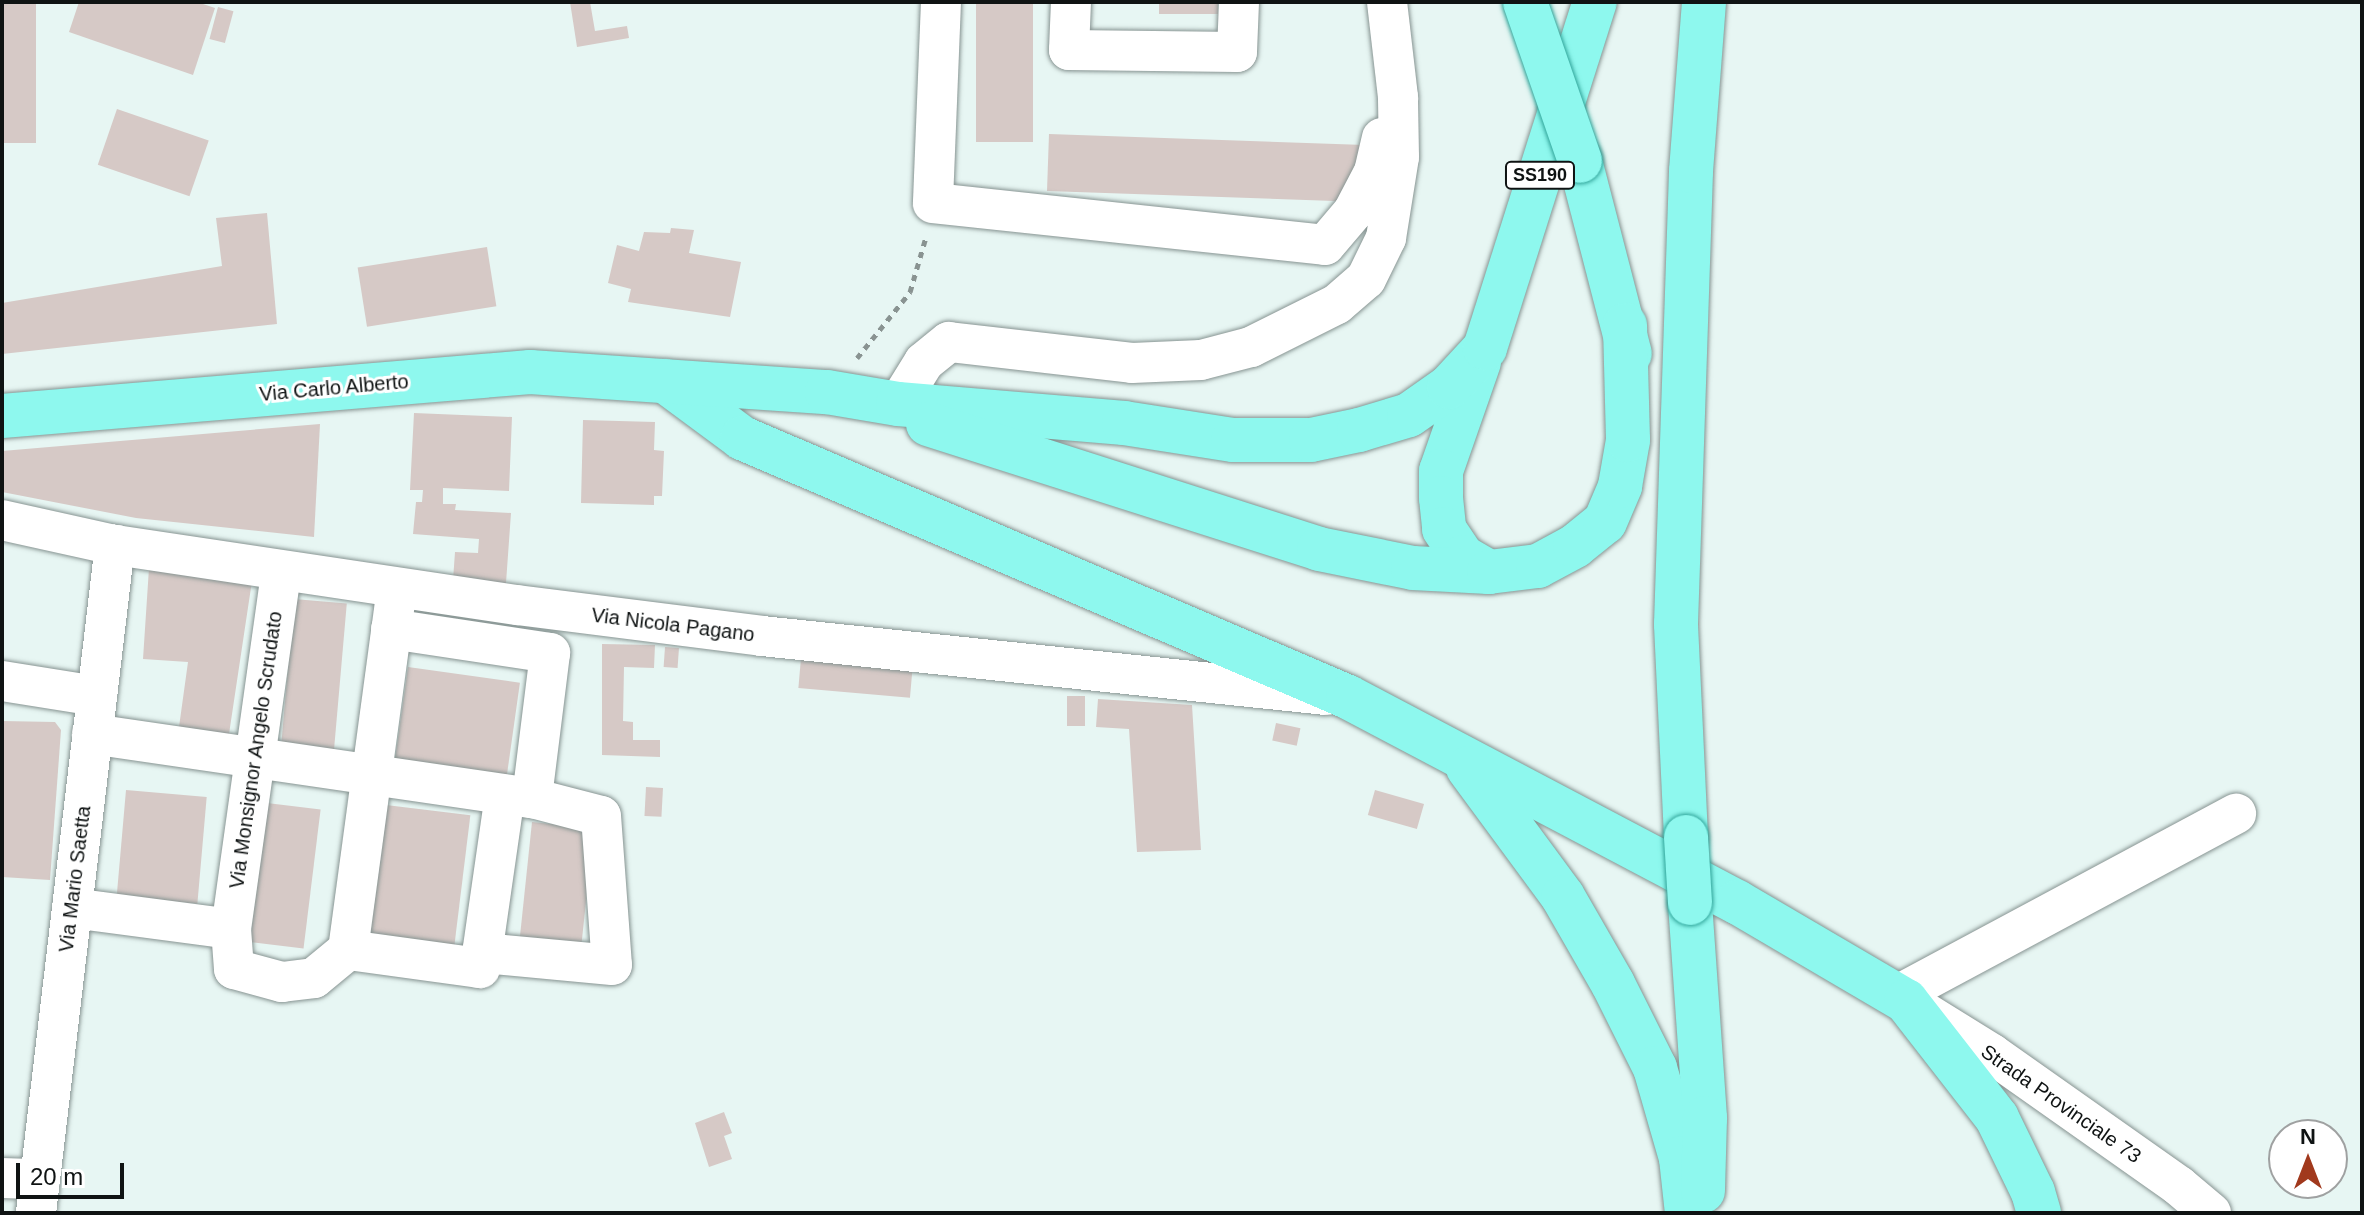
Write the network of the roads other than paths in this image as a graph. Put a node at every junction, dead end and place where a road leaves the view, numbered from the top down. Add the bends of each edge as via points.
1 (941, 2) edge
2 (1071, 2) edge
3 (1239, 2) edge
4 (1387, 2) edge
5 (1525, 2) edge
6 (1595, 2) edge
7 (1704, 2) edge
8 (1398, 97) junction
9 (1625, 325) junction
10 (1485, 348) junction
11 (665, 381) junction
12 (827, 392) junction
13 (898, 404) junction
14 (2, 416) edge
15 (2, 520) edge
16 (115, 545) junction
17 (281, 571) junction
18 (1489, 572) junction
19 (397, 588) junction
20 (1676, 624) junction
21 (391, 629) junction
22 (2, 681) edge
23 (1348, 697) junction
24 (95, 715) junction
25 (255, 758) junction
26 (1462, 760) junction
27 (372, 775) junction
28 (519, 796) junction
29 (2236, 814) dead end
30 (72, 908) junction
31 (231, 929) junction
32 (348, 950) junction
33 (482, 953) junction
34 (1901, 998) junction
35 (26, 1190) edge
36 (1687, 1213) edge
37 (1703, 1213) edge
38 (2039, 1213) edge
39 (2211, 1213) edge

1 - 8 street via 933,203 1325,245 1353,212 1374,172
2 - 3 street via 1069,50 1237,52
4 - 8 street
5 - 9 main road, bridge via 1580,161
6 - 10 main road, SS190
7 - 20 main road via 1691,171
8 - 13 street via 1399,157 1386,238 1366,279 1337,304 1251,347 1201,360 1132,363 949,342 924,362
9 - 18 main road via 1628,440 1620,486 1605,522 1538,566
9 - 20 main road
10 - 13 main road, SS190 via 1449,387 1409,415 1323,438 1233,440 1124,423
10 - 18 main road via 1441,471 1441,498 1444,529 1463,557
11 - 12 main road, Via Carlo Alberto
11 - 14 main road, Via Carlo Alberto via 530,372
11 - 23 main road via 742,438
12 - 13 main road
12 - 18 main road via 1319,549 1413,568
15 - 16 street, Via Nicola Pagano
16 - 17 street, Via Nicola Pagano
16 - 24 street, Via Mario Saetta
17 - 19 street, Via Nicola Pagano
17 - 25 street, Via Monsignor Angelo Scrudato
19 - 21 street
19 - 23 street, Via Nicola Pagano via 762,636
20 - 37 main road, bridge via 1705,1118
21 - 27 street
21 - 28 street via 550,653
22 - 24 street
23 - 26 main road
24 - 25 street
24 - 30 street, Via Mario Saetta
25 - 27 street
25 - 31 street, Via Monsignor Angelo Scrudato
26 - 34 main road via 1737,902
26 - 36 main road via 1563,897 1655,1068 1681,1158
27 - 28 street
27 - 32 street
28 - 33 street
28 - 33 street via 601,816 612,965
29 - 34 street
30 - 31 street
30 - 35 street, Via Mario Saetta
31 - 32 street, Via Monsignor Angelo Scrudato via 234,969 282,982 314,978
32 - 33 street via 480,968
34 - 38 main road via 1997,1118
34 - 39 street, Strada Provinciale 73 via 1992,1054

